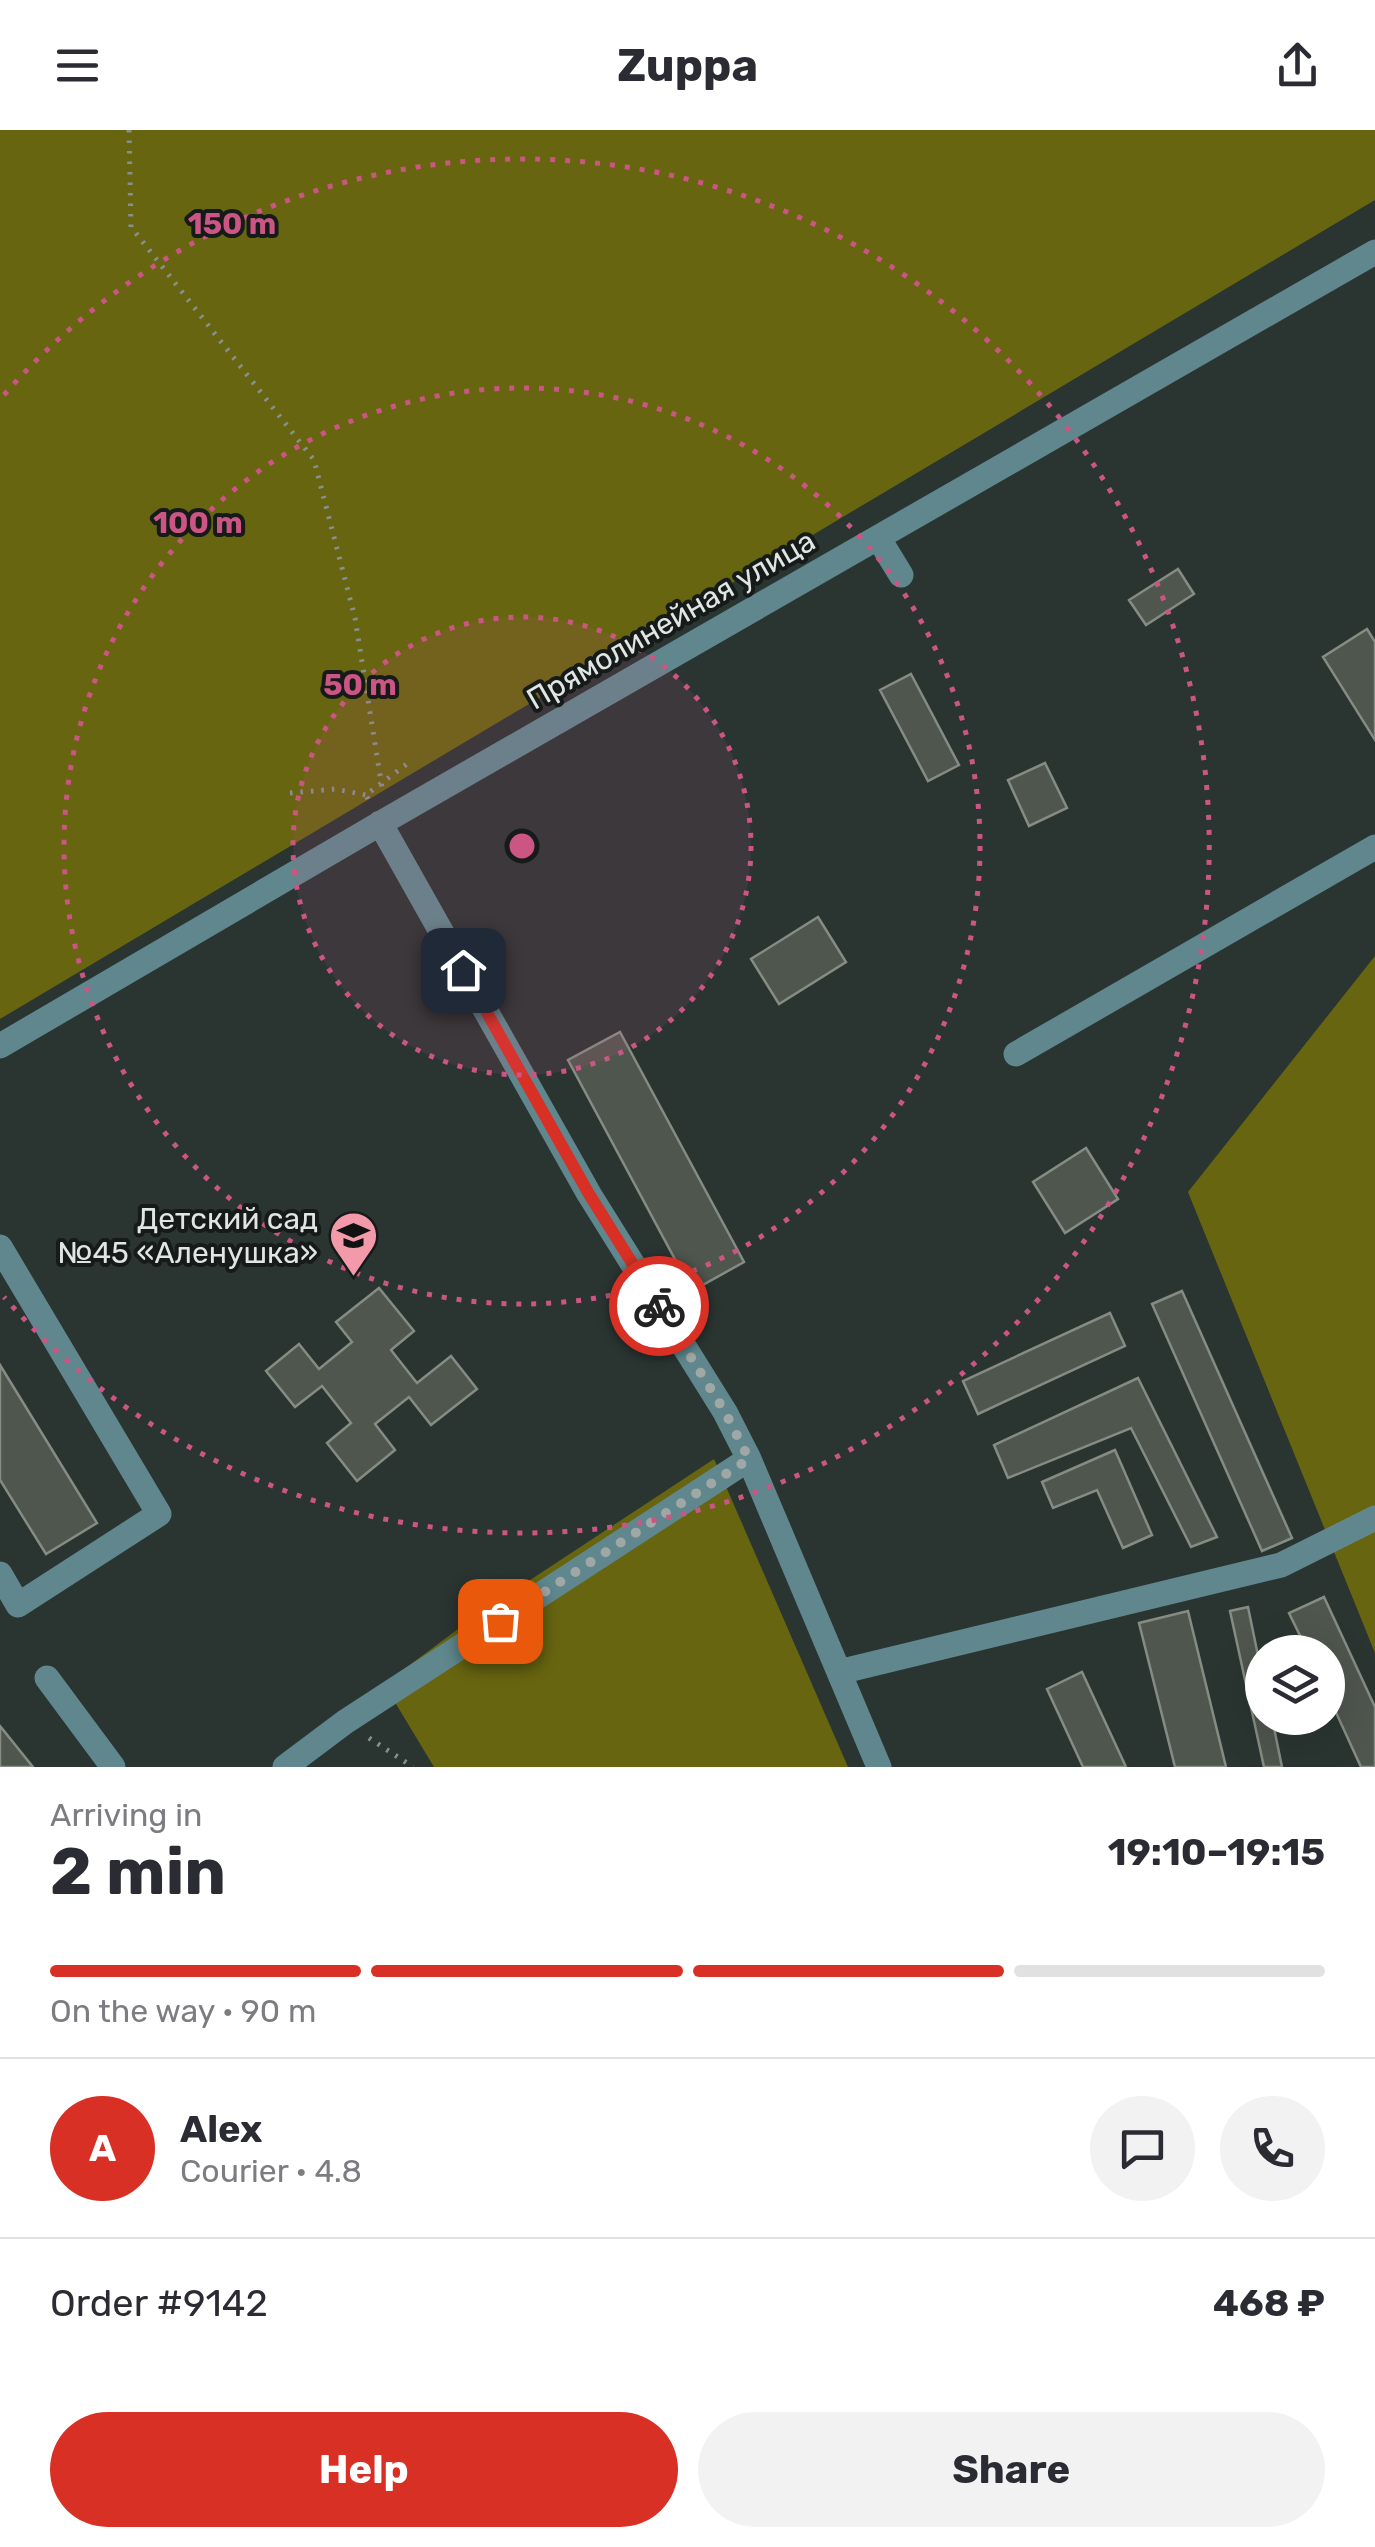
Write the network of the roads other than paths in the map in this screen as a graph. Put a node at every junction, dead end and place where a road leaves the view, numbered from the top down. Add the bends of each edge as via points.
1 (1375, 252) edge
2 (879, 539) junction
3 (901, 575) dead end
4 (383, 822) junction
5 (1375, 847) edge
6 (0, 1046) edge
7 (1016, 1054) dead end
8 (0, 1247) edge
9 (749, 1459) junction
10 (1375, 1518) edge
11 (0, 1574) edge
12 (839, 1672) junction
13 (47, 1678) dead end
14 (113, 1767) edge
15 (285, 1767) edge
16 (879, 1767) edge

1 - 2 street, Прямолинейная улица
2 - 3 street
2 - 4 street, Прямолинейная улица
4 - 6 street, Прямолинейная улица
4 - 9 street via 589,1194
5 - 7 street
8 - 11 street via 159,1514 18,1605
9 - 12 street
9 - 15 street
10 - 12 street via 1281,1564
12 - 16 street
13 - 14 street

